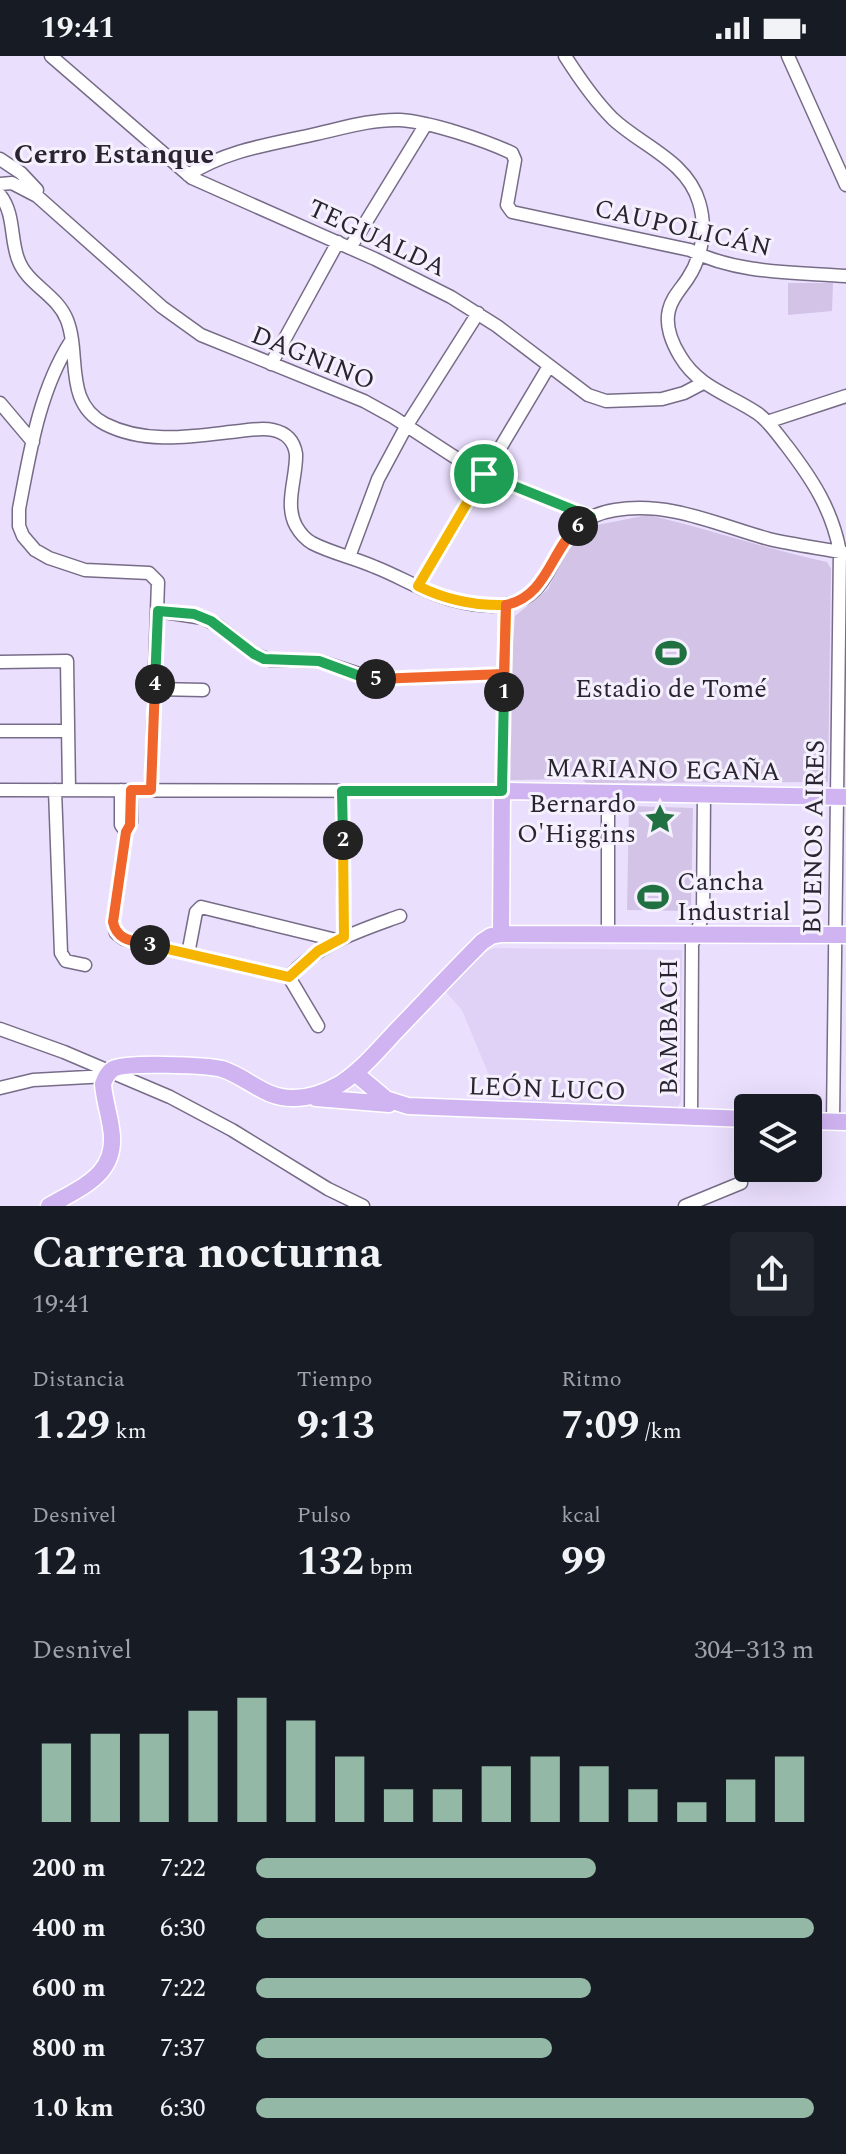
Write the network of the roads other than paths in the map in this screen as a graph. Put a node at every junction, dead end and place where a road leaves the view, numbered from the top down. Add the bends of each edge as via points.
1 (51, 56) edge
2 (565, 56) edge
3 (788, 56) edge
4 (426, 124) junction
5 (0, 159) edge
6 (188, 175) junction
7 (845, 178) edge
8 (0, 184) edge
9 (0, 195) edge
10 (44, 201) junction
11 (344, 245) junction
12 (699, 255) junction
13 (846, 276) edge
14 (478, 313) junction
15 (71, 341) junction
16 (271, 364) junction
17 (549, 366) junction
18 (703, 383) junction
19 (846, 396) edge
20 (0, 403) edge
21 (767, 422) junction
22 (407, 425) junction
23 (33, 442) junction
24 (484, 474) junction
25 (591, 517) junction
26 (843, 553) edge
27 (349, 557) junction
28 (418, 586) junction
29 (506, 605) junction
30 (158, 611) junction
31 (0, 662) edge
32 (504, 674) junction
33 (155, 689) junction
34 (203, 690) dead end
35 (0, 731) edge
36 (68, 731) junction
37 (0, 790) edge
38 (55, 790) junction
39 (69, 790) junction
40 (126, 790) junction
41 (151, 790) junction
42 (342, 791) junction
43 (502, 791) junction
44 (608, 792) junction
45 (704, 794) junction
46 (842, 797) edge
47 (841, 883) edge
48 (400, 916) dead end
49 (501, 934) junction
50 (608, 934) junction
51 (696, 934) junction
52 (840, 935) edge
53 (340, 939) junction
54 (188, 954) junction
55 (85, 965) dead end
56 (289, 977) junction
57 (841, 1017) edge
58 (318, 1026) dead end
59 (0, 1029) edge
60 (355, 1073) junction
61 (108, 1074) junction
62 (0, 1088) edge
63 (307, 1097) junction
64 (396, 1104) junction
65 (691, 1118) junction
66 (734, 1119) edge
67 (839, 1122) edge
68 (741, 1183) dead end
69 (49, 1206) edge
70 (363, 1206) edge
71 (685, 1206) edge

1 - 6 street, TEGUALDA
2 - 12 street via 610,115 687,178 701,210
3 - 7 street
4 - 6 street via 364,123 228,155
4 - 11 street
4 - 12 street, CAUPOLICÁN via 510,151 507,205 512,212
5 - 10 street, DAGNINO via 28,180
6 - 11 street, TEGUALDA
8 - 10 street, DAGNINO via 18,185
9 - 15 street via 9,210 21,267 63,311
10 - 16 street, DAGNINO via 175,318
11 - 14 street, TEGUALDA
11 - 16 street
12 - 13 street, CAUPOLICÁN via 772,272
12 - 18 street via 668,317 679,354
14 - 17 street, TEGUALDA
14 - 22 street
15 - 23 street via 50,381
15 - 27 street via 78,392 104,423 164,438 268,429 288,436 296,454 294,523 313,543
16 - 22 street, DAGNINO via 364,401
17 - 18 street, TEGUALDA via 588,395 606,401 669,398
17 - 24 street
18 - 21 street, BUENOS AIRES
19 - 21 street
20 - 23 street
21 - 26 street, BUENOS AIRES via 819,490
22 - 24 street, DAGNINO
22 - 27 street via 371,493
23 - 30 street via 18,515 32,546 73,568 149,573 159,586
24 - 25 street, DAGNINO
24 - 28 street
25 - 26 street via 621,509 681,512 767,538
25 - 29 street via 568,536 537,589
26 - 46 street, BUENOS AIRES
27 - 28 street
28 - 29 street via 468,603
29 - 32 street
30 - 32 street via 211,621 270,660 319,661 380,679
30 - 33 street
31 - 36 street via 67,661
32 - 43 street
33 - 34 street
33 - 41 street
35 - 36 street
36 - 39 street
37 - 38 street, MARIANO EGAÑA
38 - 39 street, MARIANO EGAÑA
38 - 55 street via 61,953 66,961
39 - 40 street, MARIANO EGAÑA
40 - 41 street, MARIANO EGAÑA
40 - 54 street via 130,825 113,922 116,933
41 - 42 street, MARIANO EGAÑA
42 - 43 street, MARIANO EGAÑA
42 - 53 street
43 - 44 main road, MARIANO EGAÑA
43 - 49 main road
44 - 45 main road, MARIANO EGAÑA
44 - 50 street
45 - 46 main road, MARIANO EGAÑA
45 - 51 street, BAMBACH via 703,915
46 - 47 street, BUENOS AIRES
47 - 52 street, BUENOS AIRES
48 - 53 street
49 - 50 main road
49 - 60 main road via 482,942
50 - 51 main road
51 - 52 main road
51 - 65 street, BAMBACH
52 - 57 street, BUENOS AIRES
53 - 54 street via 201,907
53 - 56 street
54 - 56 street
56 - 58 street
57 - 67 street, BUENOS AIRES
59 - 61 street
60 - 63 main road
60 - 64 main road, LEÓN LUCO
61 - 62 street
61 - 63 main road via 134,1066 215,1068 266,1094
61 - 69 main road via 103,1089 113,1142 110,1161
61 - 70 street via 202,1113
63 - 64 main road
64 - 65 main road, LEÓN LUCO
65 - 66 main road, LEÓN LUCO
68 - 71 street

